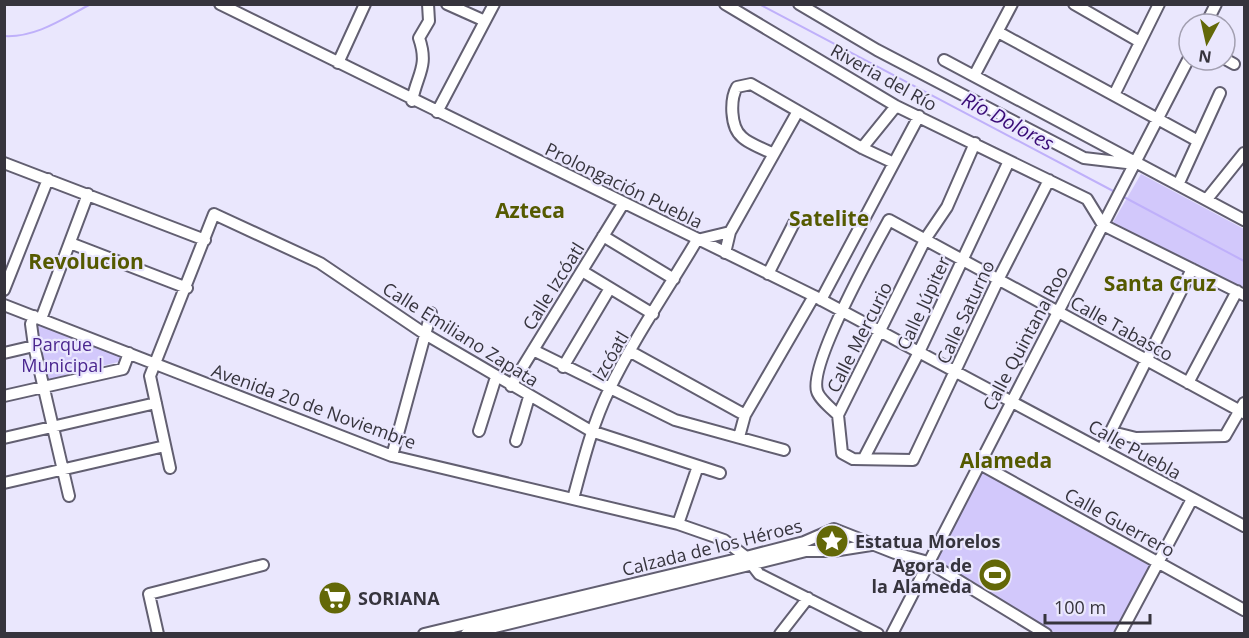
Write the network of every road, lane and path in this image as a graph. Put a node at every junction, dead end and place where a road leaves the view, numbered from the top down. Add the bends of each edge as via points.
1 (220, 4) edge
2 (365, 4) edge
3 (428, 4) edge
4 (447, 4) edge
5 (494, 4) edge
6 (726, 4) edge
7 (799, 4) edge
8 (1012, 4) edge
9 (1074, 4) edge
10 (1160, 4) edge
11 (485, 21) junction
12 (998, 32) junction
13 (1140, 42) junction
14 (944, 60) dead end
15 (338, 63) junction
16 (1182, 72) edge
17 (974, 76) junction
18 (1220, 93) dead end
19 (1114, 95) junction
20 (412, 101) junction
21 (896, 106) junction
22 (798, 111) junction
23 (437, 112) junction
24 (919, 116) junction
25 (1159, 120) junction
26 (1198, 141) junction
27 (975, 143) junction
28 (862, 148) junction
29 (772, 153) junction
30 (1245, 153) edge
31 (1009, 161) junction
32 (4, 163) edge
33 (894, 163) junction
34 (1135, 164) junction
35 (48, 179) junction
36 (1048, 180) junction
37 (1178, 185) junction
38 (87, 194) junction
39 (1207, 199) junction
40 (623, 204) junction
41 (1245, 220) edge
42 (794, 223) dead end
43 (1103, 225) junction
44 (730, 232) junction
45 (603, 236) junction
46 (926, 238) junction
47 (205, 240) junction
48 (698, 240) junction
49 (70, 243) junction
50 (725, 253) junction
51 (962, 258) junction
52 (1192, 269) junction
53 (582, 271) junction
54 (768, 274) junction
55 (999, 278) junction
56 (674, 279) junction
57 (187, 288) junction
58 (609, 288) junction
59 (4, 290) edge
60 (1241, 293) edge
61 (818, 298) junction
62 (4, 305) edge
63 (840, 310) junction
64 (1058, 310) junction
65 (431, 313) dead end
66 (653, 314) junction
67 (38, 318) junction
68 (880, 331) junction
69 (425, 334) junction
70 (34, 346) junction
71 (532, 350) junction
72 (631, 352) junction
73 (919, 352) junction
74 (4, 353) edge
75 (129, 353) junction
76 (1148, 362) junction
77 (155, 364) junction
78 (563, 367) junction
79 (955, 372) junction
80 (496, 377) junction
81 (1188, 383) junction
82 (511, 386) junction
83 (43, 387) junction
84 (609, 389) junction
85 (4, 396) edge
86 (530, 397) junction
87 (1010, 401) junction
88 (156, 403) junction
89 (1243, 409) edge
90 (745, 415) junction
91 (838, 415) junction
92 (53, 427) junction
93 (479, 431) dead end
94 (591, 431) junction
95 (1112, 432) junction
96 (739, 437) junction
97 (4, 438) edge
98 (516, 441) dead end
99 (165, 446) junction
100 (1102, 449) junction
101 (784, 450) dead end
102 (392, 456) junction
103 (864, 458) junction
104 (980, 464) junction
105 (698, 466) junction
106 (170, 468) dead end
107 (63, 470) junction
108 (720, 473) dead end
109 (4, 483) edge
110 (69, 496) dead end
111 (573, 499) junction
112 (1192, 499) junction
113 (678, 524) junction
114 (1245, 526) edge
115 (825, 531) junction
116 (840, 531) junction
117 (875, 545) junction
118 (839, 549) junction
119 (827, 550) junction
120 (748, 561) junction
121 (928, 562) junction
122 (1159, 562) junction
123 (263, 565) dead end
124 (808, 598) junction
125 (822, 605) junction
126 (1245, 610) edge
127 (158, 633) edge
128 (424, 633) edge
129 (466, 633) edge
130 (780, 633) edge
131 (878, 633) edge
132 (892, 633) edge
133 (1046, 633) edge
134 (1120, 633) edge

1 - 15 street, Prolongación Puebla
2 - 15 street
3 - 20 street via 429,21 419,38 424,54 423,72
4 - 11 street
5 - 11 street
6 - 21 street, Riveria del Río
7 - 34 street, Riveria del Río via 877,50 1084,158
8 - 12 street
9 - 13 street
10 - 13 street
11 - 23 street
12 - 17 street
12 - 19 street
13 - 19 street
14 - 17 street, Riveria del Río
15 - 20 street, Prolongación Puebla
16 - 25 street, Calle Quintana Roo
17 - 34 street, Riveria del Río
18 - 26 street
19 - 25 street
20 - 23 street, Prolongación Puebla
21 - 24 street, Riveria del Río
21 - 28 street
22 - 28 street
22 - 29 street
22 - 29 street via 751,84 737,87 731,98 742,138
23 - 40 street, Prolongación Puebla
24 - 27 street, Riveria del Río
24 - 33 street
25 - 26 street
25 - 34 street, Calle Quintana Roo
26 - 37 street
27 - 31 street, Riveria del Río
27 - 46 street, Calle Mercurio via 947,207
28 - 33 street
29 - 44 street
30 - 39 street
31 - 36 street, Riveria del Río
31 - 51 street, Calle Júpiter
32 - 35 street
33 - 61 street
34 - 37 street, Riveria del Río
34 - 43 street, Calle Quintana Roo
35 - 38 street
35 - 59 street
36 - 43 street, Riveria del Río via 1087,199
36 - 55 street, Calle Saturno
37 - 39 street, Riveria del Río
38 - 47 street
38 - 49 street
39 - 41 street, Riveria del Río
40 - 45 street, Calle Izcóatl
40 - 48 street, Prolongación Puebla
42 - 54 street
43 - 52 street
43 - 64 street, Calle Quintana Roo
44 - 48 street
44 - 50 street
45 - 53 street, Calle Izcóatl
45 - 56 street
46 - 51 street, Calle Tabasco
46 - 63 street, Calle Tabasco via 888,220
46 - 68 street, Calle Mercurio
47 - 57 street
47 - 69 street, Calle Emiliano Zapata via 214,214 320,263
48 - 50 street, Prolongación Puebla
48 - 56 street, Izcóatl
49 - 57 street
49 - 67 street
50 - 54 street, Prolongación Puebla
51 - 55 street, Calle Tabasco
51 - 73 street, Calle Júpiter
52 - 60 street
52 - 76 street
53 - 58 street
53 - 71 street, Calle Izcóatl
54 - 61 street, Prolongación Puebla
55 - 64 street, Calle Tabasco
55 - 79 street, Calle Saturno
56 - 66 street, Izcóatl
57 - 77 street
58 - 66 street
58 - 78 street
60 - 81 street
61 - 63 street, Prolongación Puebla
61 - 90 street
62 - 67 street, Avenida 20 de Noviembre
63 - 68 street, Prolongación Puebla
63 - 91 street via 816,380 817,393
64 - 76 street, Calle Tabasco
64 - 87 street, Calle Quintana Roo
65 - 69 street
66 - 72 street, Izcóatl
67 - 70 street via 31,324
67 - 75 street, Avenida 20 de Noviembre
68 - 73 street, Prolongación Puebla
68 - 91 street, Calle Mercurio
69 - 80 street, Calle Emiliano Zapata
69 - 102 street
70 - 74 street
70 - 83 street
71 - 78 street
71 - 82 street, Calle Izcóatl
72 - 84 street, Izcóatl
72 - 90 street
73 - 79 street, Prolongación Puebla
73 - 103 street, Calle Júpiter
75 - 77 street, Avenida 20 de Noviembre
75 - 83 street via 123,369
76 - 81 street, Calle Tabasco
76 - 95 street
77 - 88 street via 150,376
77 - 102 street, Avenida 20 de Noviembre
78 - 84 street
79 - 87 street, Prolongación Puebla
79 - 103 street, Calle Saturno via 914,460
80 - 82 street, Calle Emiliano Zapata
80 - 93 street
81 - 89 street, Calle Tabasco
82 - 86 street, Calle Emiliano Zapata
83 - 85 street
83 - 92 street
84 - 94 street, Izcóatl
84 - 96 street via 675,420
86 - 94 street, Calle Emiliano Zapata
86 - 98 street
87 - 100 street, Calle Puebla
87 - 104 street, Calle Quintana Roo
88 - 92 street
88 - 99 street
89 - 95 street via 1225,436 1136,438
90 - 96 street
91 - 103 street, Calle Mercurio via 842,453 853,459
92 - 97 street
92 - 107 street
94 - 105 street, Calle Emiliano Zapata
94 - 111 street, Izcóatl
95 - 100 street
96 - 101 street
99 - 106 street
99 - 107 street
100 - 112 street, Calle Puebla
102 - 111 street, Avenida 20 de Noviembre
104 - 121 street, Calle Quintana Roo
104 - 122 street, Calle Guerrero
105 - 108 street, Calle Emiliano Zapata
105 - 113 street
107 - 109 street
107 - 110 street
111 - 113 street, Avenida 20 de Noviembre
112 - 114 street, Calle Puebla
112 - 122 street
113 - 120 street, Avenida 20 de Noviembre via 724,540
115 - 116 street, Calzada de los Héroes
115 - 119 street via 821,537
115 - 120 street, Calzada de los Héroes
116 - 117 street, Calzada de los Héroes
116 - 118 street via 844,544
117 - 118 street, Calzada de los Héroes
117 - 121 street
118 - 119 street, Calzada de los Héroes
119 - 120 street, Calzada de los Héroes
120 - 124 street, Avenida 20 de Noviembre via 759,573
120 - 128 street, Calzada de los Héroes
120 - 129 street, Calzada de los Héroes
121 - 132 street, Calle Quintana Roo
121 - 133 street
122 - 126 street, Calle Guerrero
122 - 134 street
123 - 127 street via 149,594
124 - 125 street, Avenida 20 de Noviembre
124 - 130 street
125 - 131 street
125 - 132 street via 830,603

